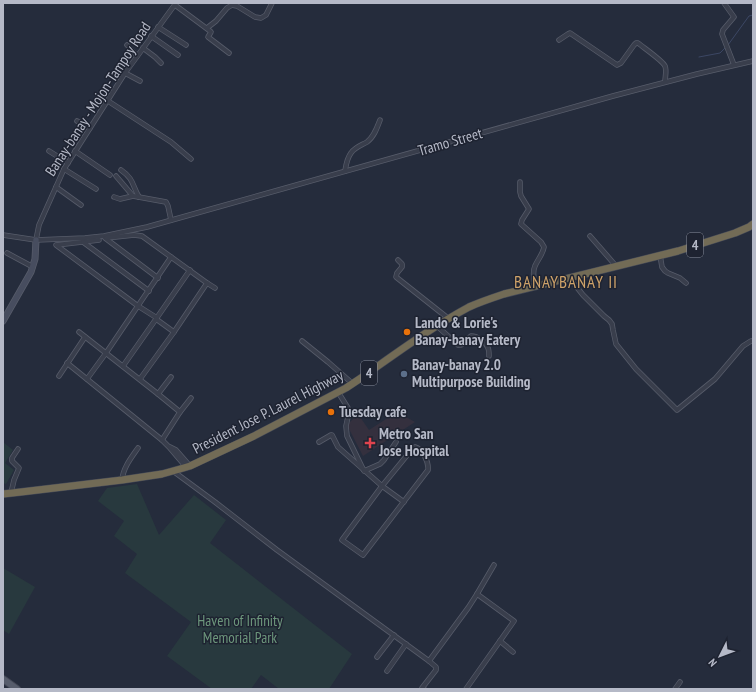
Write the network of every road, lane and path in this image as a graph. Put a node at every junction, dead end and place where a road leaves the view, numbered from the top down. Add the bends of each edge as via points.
1 (272, 3) edge
2 (724, 3) edge
3 (176, 4) edge
4 (158, 27) junction
5 (207, 28) junction
6 (151, 36) junction
7 (559, 40) dead end
8 (127, 45) dead end
9 (186, 45) dead end
10 (143, 48) junction
11 (229, 53) dead end
12 (178, 55) dead end
13 (137, 56) junction
14 (753, 61) edge
15 (161, 63) dead end
16 (734, 65) junction
17 (125, 73) junction
18 (140, 80) dead end
19 (664, 82) junction
20 (108, 101) junction
21 (77, 120) dead end
22 (380, 120) dead end
23 (90, 128) junction
24 (49, 151) dead end
25 (75, 151) junction
26 (191, 159) dead end
27 (68, 163) junction
28 (64, 169) junction
29 (120, 170) dead end
30 (345, 171) junction
31 (110, 174) dead end
32 (116, 176) dead end
33 (520, 182) dead end
34 (56, 187) junction
35 (96, 190) dead end
36 (133, 196) junction
37 (114, 197) dead end
38 (139, 197) junction
39 (81, 205) dead end
40 (171, 220) junction
41 (753, 224) edge
42 (3, 235) edge
43 (590, 236) dead end
44 (106, 238) junction
45 (36, 240) junction
46 (83, 242) junction
47 (7, 253) dead end
48 (660, 255) junction
49 (171, 257) junction
50 (398, 260) dead end
51 (616, 266) junction
52 (33, 267) junction
53 (190, 270) junction
54 (158, 278) junction
55 (570, 278) junction
56 (207, 283) junction
57 (686, 283) dead end
58 (535, 286) junction
59 (215, 288) dead end
60 (149, 291) junction
61 (138, 306) junction
62 (157, 319) junction
63 (449, 319) junction
64 (3, 321) edge
65 (437, 326) junction
66 (79, 332) dead end
67 (174, 332) junction
68 (85, 337) junction
69 (302, 341) dead end
70 (753, 341) edge
71 (106, 353) junction
72 (489, 356) dead end
73 (67, 363) junction
74 (123, 366) junction
75 (59, 376) dead end
76 (171, 377) dead end
77 (87, 379) junction
78 (140, 379) junction
79 (353, 384) junction
80 (338, 392) junction
81 (158, 394) junction
82 (191, 398) dead end
83 (180, 412) junction
84 (162, 440) junction
85 (319, 442) dead end
86 (396, 442) dead end
87 (138, 448) dead end
88 (18, 449) dead end
89 (188, 467) junction
90 (173, 471) junction
91 (364, 471) junction
92 (122, 480) junction
93 (382, 486) junction
94 (7, 494) edge
95 (404, 502) junction
96 (494, 565) dead end
97 (477, 594) junction
98 (394, 636) junction
99 (500, 641) junction
100 (406, 644) junction
101 (513, 652) dead end
102 (377, 657) dead end
103 (429, 661) junction
104 (387, 671) dead end
105 (3, 679) edge
106 (680, 682) dead end
107 (17, 689) edge
108 (423, 689) edge
109 (466, 689) edge
110 (674, 689) edge

1 - 5 street via 266,15 261,18 232,5
2 - 16 street via 734,17 722,34
3 - 4 street, Banay-banay - Mojon-Tampoy Road
3 - 5 street
4 - 6 street, Banay-banay - Mojon-Tampoy Road
4 - 9 street
5 - 11 street via 211,32 208,38
6 - 10 street, Banay-banay - Mojon-Tampoy Road
6 - 12 street
7 - 19 street via 570,34 617,65 638,43 665,66
8 - 13 street
10 - 13 street, Banay-banay - Mojon-Tampoy Road
10 - 15 street
13 - 17 street, Banay-banay - Mojon-Tampoy Road
14 - 16 street, Tramo Street
16 - 19 street, Tramo Street
17 - 18 street
17 - 20 street, Banay-banay - Mojon-Tampoy Road
19 - 30 street, Tramo Street
20 - 23 street, Banay-banay - Mojon-Tampoy Road
20 - 26 street via 171,142
21 - 23 street
22 - 30 street via 371,138 351,152
23 - 25 street, Banay-banay - Mojon-Tampoy Road
24 - 27 street
25 - 27 street, Banay-banay - Mojon-Tampoy Road
25 - 31 street
27 - 28 street, Banay-banay - Mojon-Tampoy Road
28 - 34 street, Banay-banay - Mojon-Tampoy Road
28 - 35 street
29 - 38 street via 132,180
30 - 40 street, Tramo Street
32 - 36 street
33 - 58 street via 521,196 529,209 521,224 544,247 534,267
34 - 39 street
34 - 45 street, Banay-banay - Mojon-Tampoy Road via 39,225
36 - 37 street via 120,199
36 - 38 street
38 - 40 street via 166,202
40 - 45 street, Tramo Street via 104,236
41 - 48 highway, President Jose P. Laurel Highway / 4 via 735,233
42 - 45 street, Tramo Street
43 - 51 street
44 - 46 street
44 - 49 street via 142,236
44 - 54 street
45 - 52 street, Banay-banay - Mojon-Tampoy Road
46 - 60 street
46 - 61 street via 56,245
47 - 52 street
48 - 51 highway, President Jose P. Laurel Highway / 4
48 - 57 street via 665,271
49 - 53 street
49 - 54 street
50 - 63 street via 402,267 396,277
51 - 55 highway, President Jose P. Laurel Highway / 4
52 - 64 street, Banay-banay - Mojon-Tampoy Road
53 - 56 street
53 - 62 street
54 - 60 street
55 - 58 highway, President Jose P. Laurel Highway / 4
55 - 70 street via 583,295 610,320 616,344 636,369 677,410 715,379 743,346
56 - 59 street
56 - 67 street
58 - 63 highway, President Jose P. Laurel Highway / 4 via 479,303
60 - 61 street
61 - 62 street
61 - 71 street
62 - 67 street
62 - 74 street
63 - 65 highway, President Jose P. Laurel Highway / 4
65 - 72 street via 460,346 471,336 478,337 489,349
65 - 79 highway, President Jose P. Laurel Highway / 4
66 - 68 street
67 - 78 street
68 - 71 street
68 - 73 street
69 - 79 street
71 - 74 street
71 - 77 street
73 - 75 street
73 - 77 street
74 - 78 street
76 - 81 street
77 - 84 street
78 - 81 street
79 - 80 highway, President Jose P. Laurel Highway / 4
80 - 89 highway, President Jose P. Laurel Highway / 4
80 - 91 street via 348,408 348,436
81 - 83 street
82 - 83 street
83 - 84 street
84 - 89 street
85 - 91 street via 332,435 338,447
86 - 91 street via 380,464
87 - 92 street via 123,472
88 - 94 street via 12,461 20,468
89 - 90 highway, President Jose P. Laurel Highway / 4
90 - 92 highway, President Jose P. Laurel Highway / 4
90 - 98 street
91 - 93 street
92 - 94 highway, President Jose P. Laurel Highway / 4
93 - 95 street
93 - 95 street via 413,448 419,448 429,469
93 - 95 street via 342,540 363,555
96 - 97 street
97 - 99 street via 514,621
97 - 103 street
98 - 100 street
98 - 102 street
99 - 101 street
99 - 109 street
100 - 103 street
100 - 104 street
103 - 108 street via 436,670
105 - 107 main road
106 - 110 street

